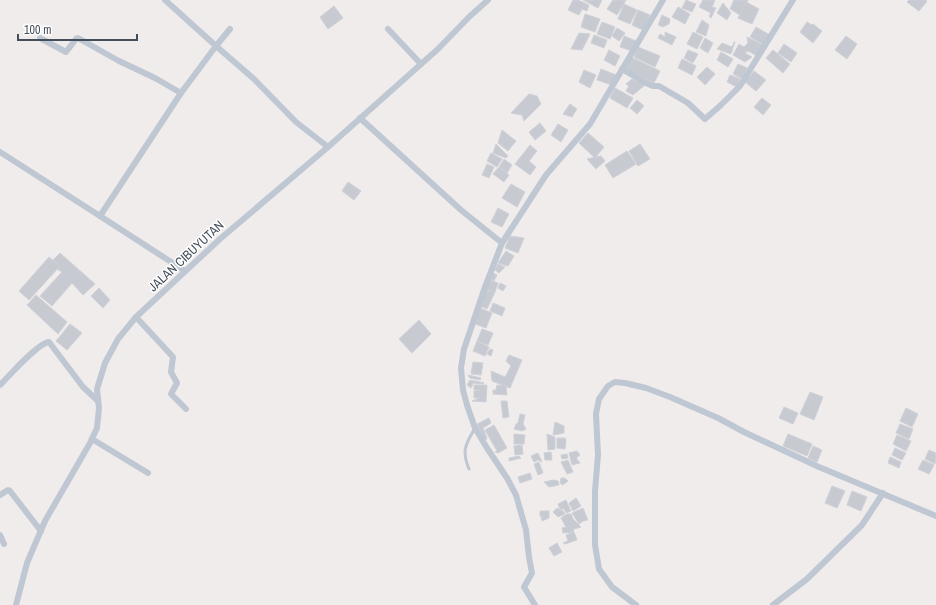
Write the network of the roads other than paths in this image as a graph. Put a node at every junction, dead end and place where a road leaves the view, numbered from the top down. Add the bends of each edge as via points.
1 (164, 0) edge
2 (488, 0) edge
3 (663, 0) edge
4 (793, 0) edge
5 (230, 29) dead end
6 (388, 29) dead end
7 (40, 38) dead end
8 (216, 46) junction
9 (421, 64) junction
10 (622, 69) junction
11 (181, 92) junction
12 (360, 118) junction
13 (328, 147) junction
14 (0, 152) edge
15 (100, 216) junction
16 (502, 243) junction
17 (186, 270) junction
18 (136, 317) junction
19 (0, 385) edge
20 (98, 400) junction
21 (186, 409) dead end
22 (475, 428) junction
23 (92, 439) junction
24 (469, 469) dead end
25 (148, 473) dead end
26 (883, 493) junction
27 (0, 494) edge
28 (936, 516) edge
29 (41, 531) junction
30 (0, 535) edge
31 (4, 544) dead end
32 (16, 605) edge
33 (536, 605) edge
34 (636, 605) edge
35 (773, 605) edge

1 - 8 street
2 - 9 street, JALAN CIBUYUTAN
3 - 10 street
4 - 10 street via 740,86 705,119 688,103
5 - 8 street
6 - 9 street
7 - 11 street via 66,52 78,38 119,62
8 - 11 street
8 - 13 street via 254,79 296,122
9 - 12 street, JALAN CIBUYUTAN
10 - 16 street via 590,124 546,175
11 - 15 street
12 - 13 street, JALAN CIBUYUTAN
12 - 16 street via 461,210
13 - 17 street, JALAN CIBUYUTAN
14 - 15 street
15 - 17 street
16 - 22 street via 464,349 461,368 463,390
17 - 18 street, JALAN CIBUYUTAN
18 - 20 street, JALAN CIBUYUTAN via 118,339 105,364 97,389
18 - 21 street via 173,357 171,372 177,383 171,394
19 - 20 street via 28,357 49,342 83,387
20 - 23 street, JALAN CIBUYUTAN via 99,416
22 - 24 lane via 464,451
22 - 33 street via 516,495 526,530 532,573 524,586
23 - 25 street
23 - 29 street, JALAN CIBUYUTAN
26 - 28 street
26 - 34 street via 819,467 670,397 625,382 615,382 608,386 599,399 596,414 598,455 595,545 600,569 612,587
26 - 35 street via 862,525 808,579
27 - 29 street via 10,491
29 - 32 street, JALAN CIBUYUTAN via 27,563
30 - 31 street

